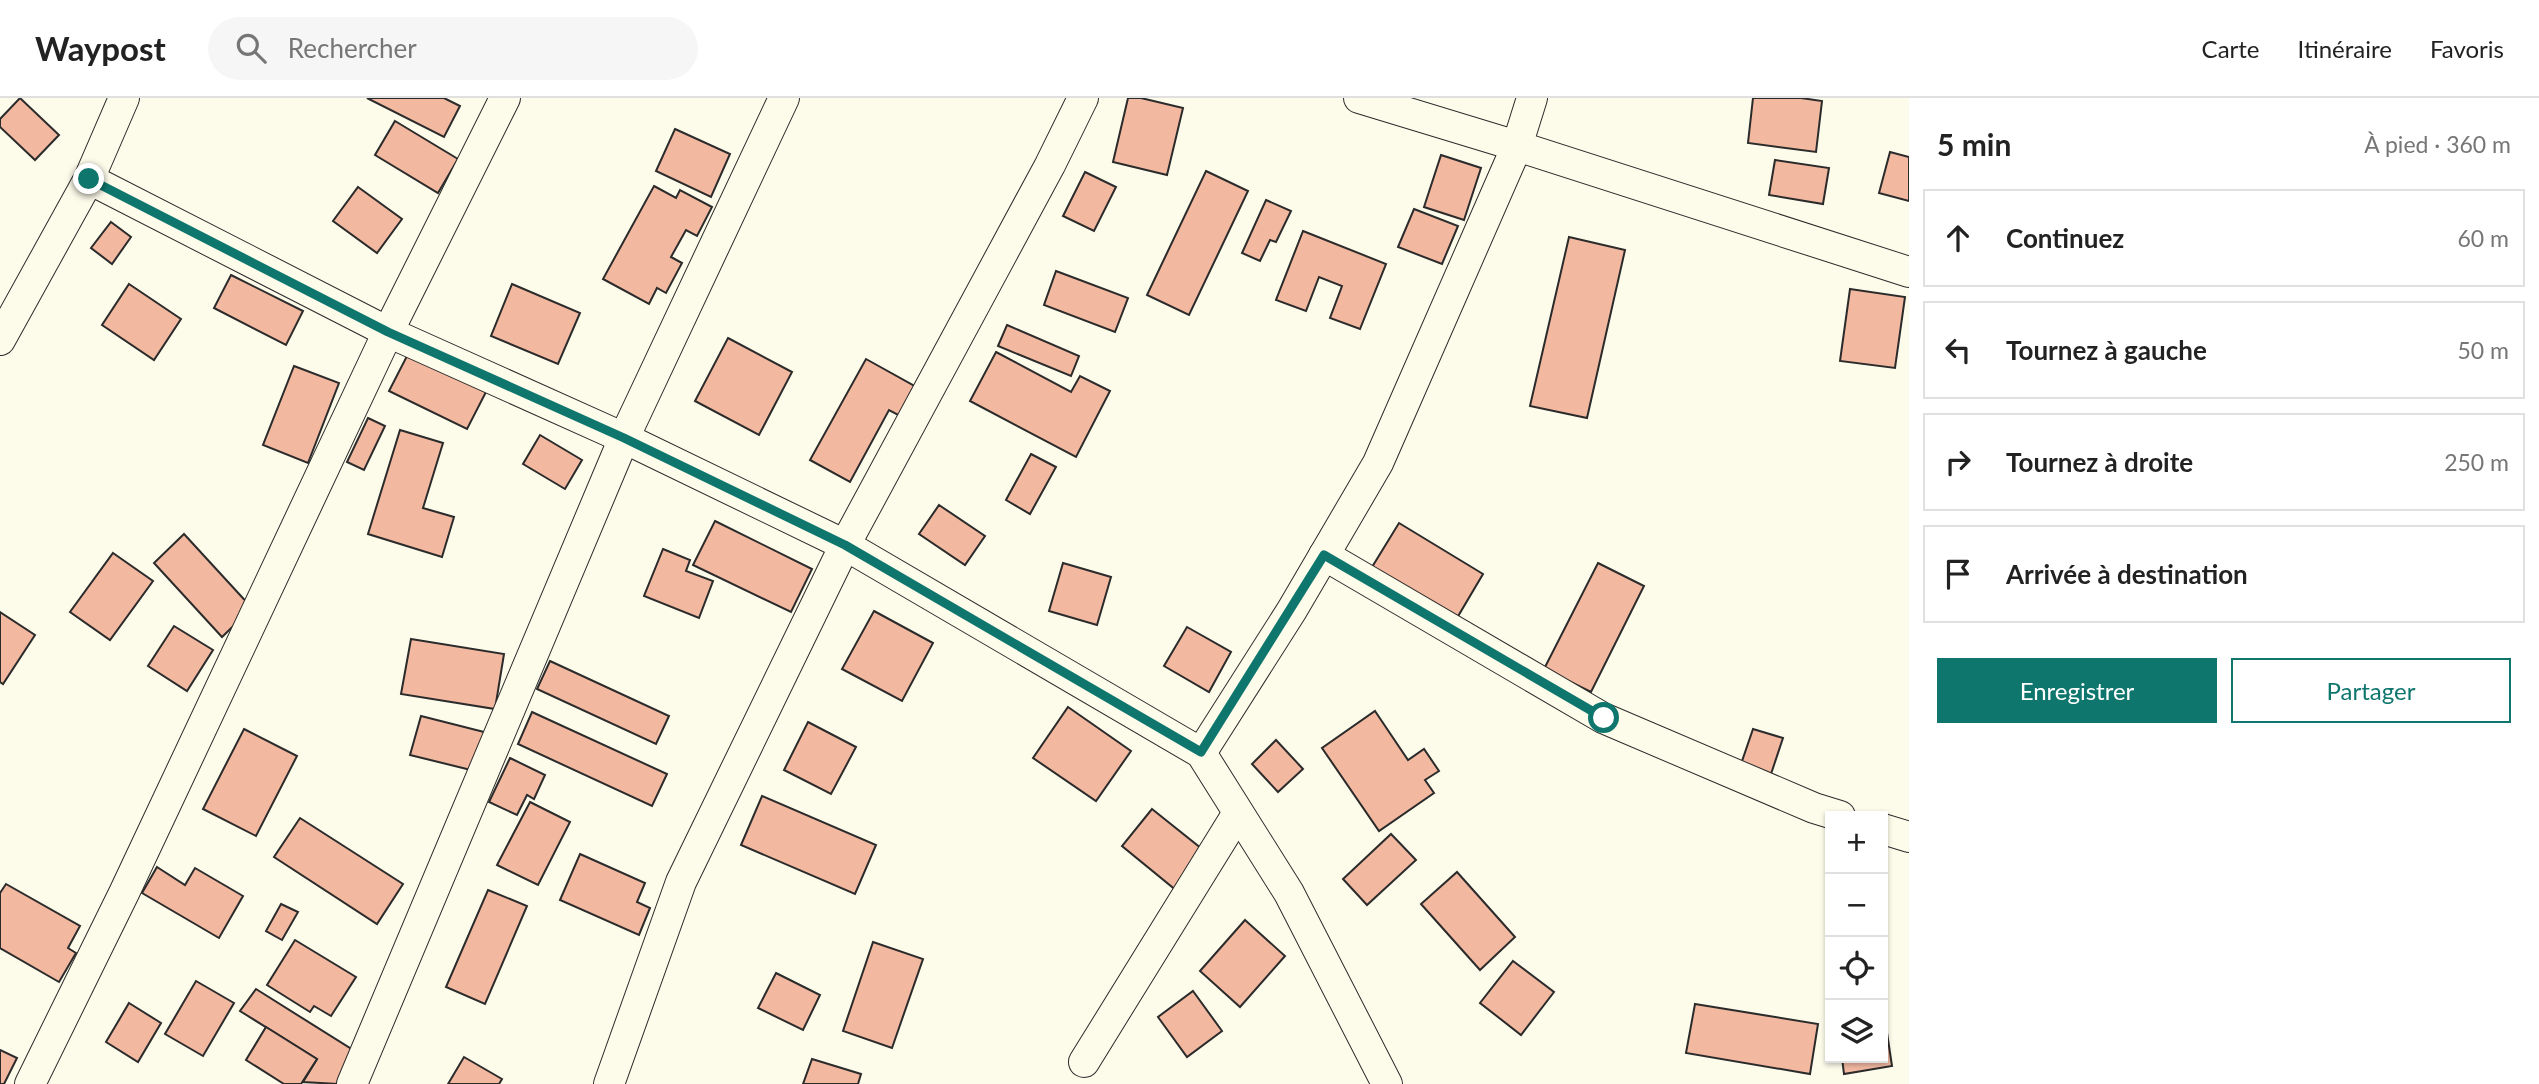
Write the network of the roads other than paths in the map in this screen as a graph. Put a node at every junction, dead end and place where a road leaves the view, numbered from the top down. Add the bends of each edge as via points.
1 (124, 98) edge
2 (505, 98) edge
3 (784, 98) edge
4 (1083, 98) edge
5 (1359, 98) edge
6 (1532, 98) edge
7 (1517, 146) junction
8 (89, 179) junction
9 (1909, 272) edge
10 (388, 332) junction
11 (0, 340) edge
12 (624, 438) junction
13 (845, 545) junction
14 (1324, 555) junction
15 (1201, 752) junction
16 (1825, 811) edge
17 (1238, 813) junction
18 (1888, 831) edge
19 (1909, 837) edge
20 (1084, 1062) dead end
21 (30, 1084) edge
22 (352, 1084) edge
23 (609, 1084) edge
24 (1387, 1084) edge

1 - 8 street
2 - 10 street
3 - 12 street
4 - 13 street
5 - 7 street
6 - 7 street
7 - 9 street
7 - 14 street via 1378,463
8 - 10 street
8 - 11 street
10 - 12 street
10 - 21 street
12 - 13 street
12 - 22 street
13 - 15 street
13 - 23 street via 681,882
14 - 15 street
14 - 16 street via 1604,718
15 - 17 street
17 - 20 street
17 - 24 street via 1289,893
18 - 19 street

